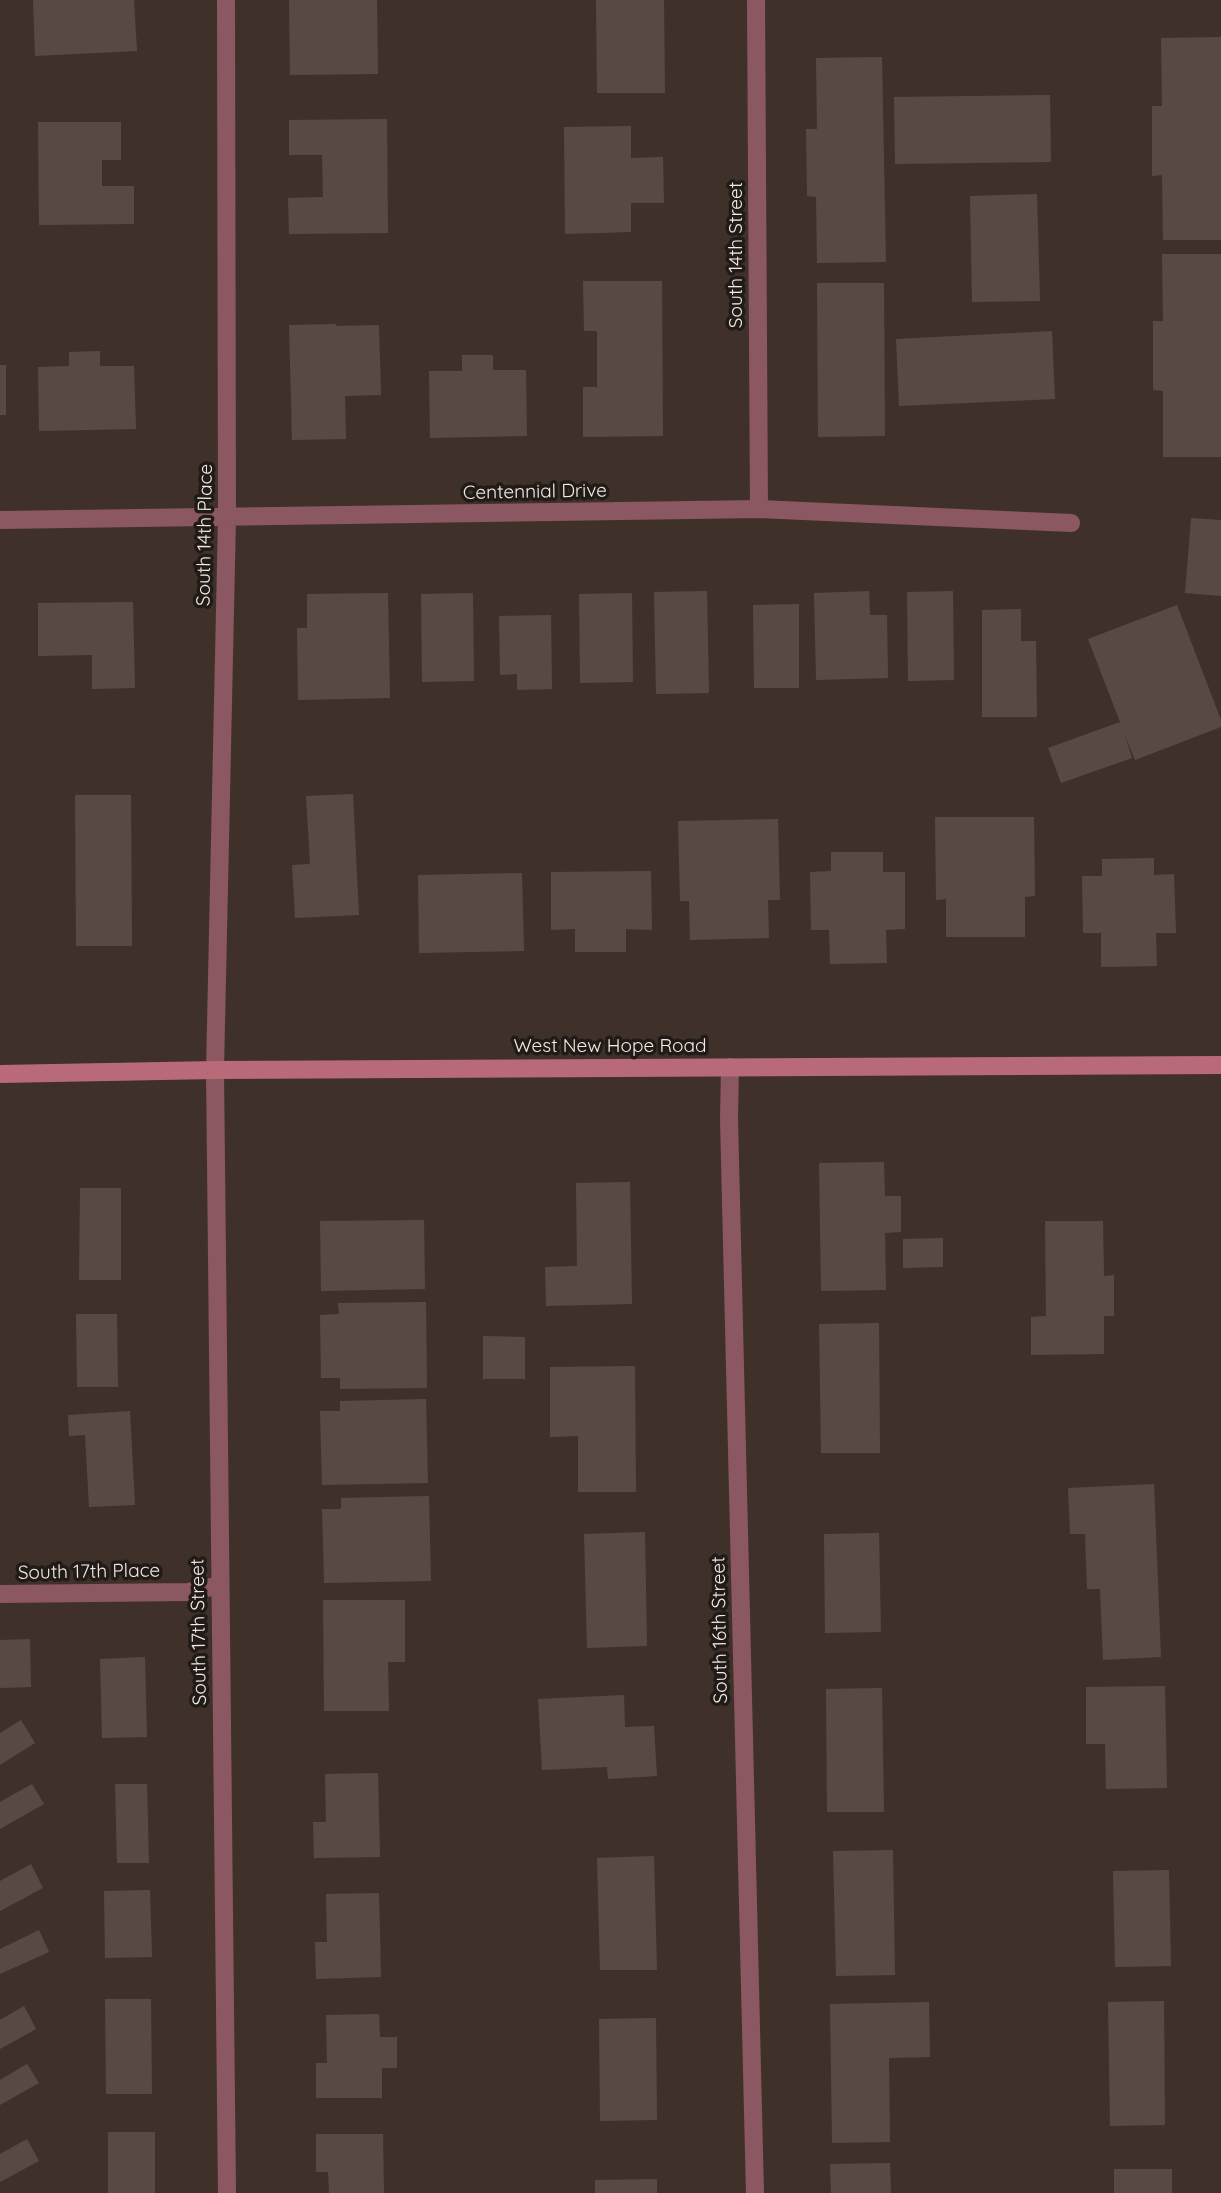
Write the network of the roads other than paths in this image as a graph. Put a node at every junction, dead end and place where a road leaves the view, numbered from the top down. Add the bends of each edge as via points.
1 (226, 0) edge
2 (756, 0) edge
3 (759, 509) junction
4 (227, 518) junction
5 (0, 520) edge
6 (1071, 523) dead end
7 (1221, 1065) edge
8 (730, 1067) junction
9 (215, 1069) junction
10 (0, 1074) edge
11 (220, 1585) junction
12 (0, 1594) edge
13 (227, 2193) edge
14 (755, 2193) edge

1 - 4 street, South 14th Place
2 - 3 street, South 14th Street
3 - 4 street, Centennial Drive
3 - 6 street, Centennial Drive
4 - 5 street, Centennial Drive
4 - 9 street, South 14th Place
7 - 8 main road, West New Hope Road
8 - 9 main road, West New Hope Road
8 - 14 street, South 16th Street
9 - 10 main road, West New Hope Road
9 - 11 street, South 17th Street
11 - 12 street, South 17th Place via 188,1592
11 - 13 street, South 17th Street

